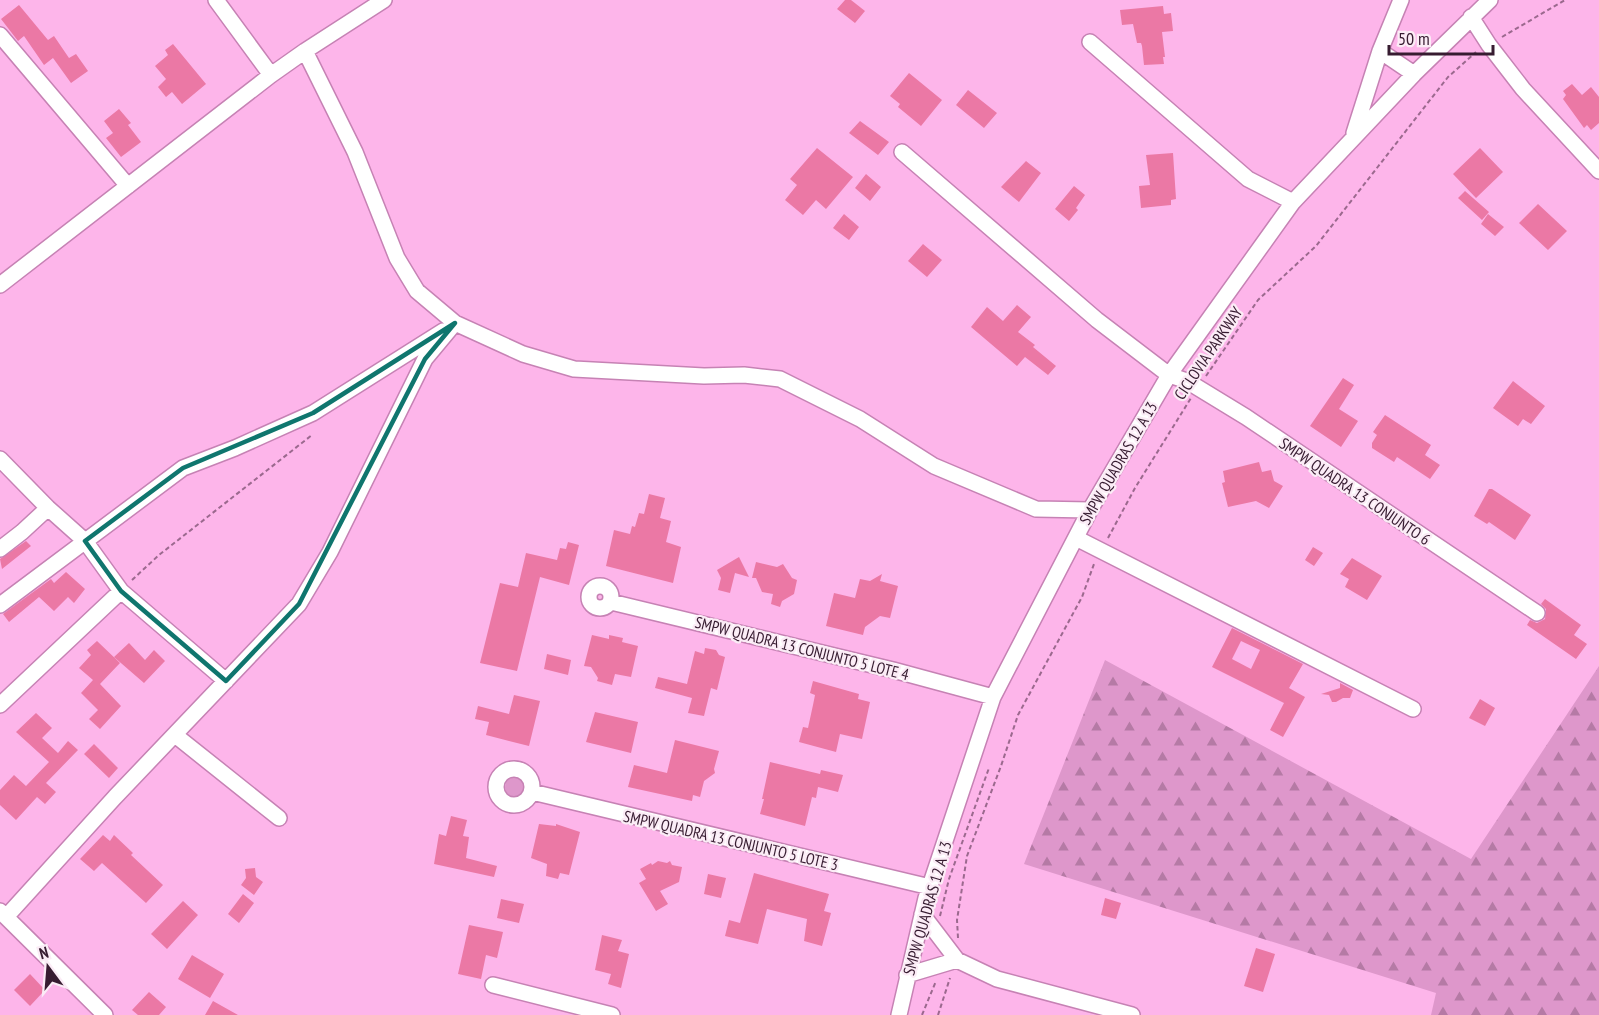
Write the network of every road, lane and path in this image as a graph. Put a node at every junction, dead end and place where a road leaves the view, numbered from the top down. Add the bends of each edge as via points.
1 (216, 0) edge
2 (384, 0) edge
3 (1401, 0) edge
4 (1490, 0) edge
5 (1565, 0) edge
6 (1471, 17) junction
7 (0, 35) edge
8 (1090, 42) dead end
9 (1489, 45) junction
10 (305, 51) junction
11 (1380, 51) junction
12 (1414, 74) junction
13 (271, 75) junction
14 (1351, 141) junction
15 (902, 152) dead end
16 (1599, 171) edge
17 (128, 186) junction
18 (1293, 202) junction
19 (0, 285) edge
20 (455, 323) junction
21 (1169, 375) junction
22 (1199, 387) junction
23 (312, 435) dead end
24 (0, 459) edge
25 (48, 508) junction
26 (1090, 510) junction
27 (1076, 538) junction
28 (85, 540) junction
29 (0, 549) edge
30 (1102, 550) junction
31 (121, 591) junction
32 (611, 602) dead end
33 (0, 605) edge
34 (1537, 613) dead end
35 (226, 681) junction
36 (993, 697) junction
37 (0, 705) edge
38 (1413, 709) dead end
39 (175, 735) junction
40 (989, 768) dead end
41 (532, 792) dead end
42 (279, 818) dead end
43 (930, 887) junction
44 (3, 914) edge
45 (922, 914) junction
46 (937, 933) junction
47 (957, 960) junction
48 (937, 966) junction
49 (907, 975) junction
50 (493, 985) dead end
51 (105, 1015) edge
52 (612, 1015) edge
53 (899, 1015) edge
54 (921, 1015) edge
55 (938, 1015) edge
56 (1132, 1015) edge

1 - 13 street
2 - 10 street
3 - 11 street
4 - 6 street, SMPW QUADRAS 12 A 13
5 - 9 path, CICLOVIA PARKWAY
6 - 9 street
6 - 12 street, SMPW QUADRAS 12 A 13
7 - 17 street
8 - 18 street via 1248,179
9 - 16 street via 1523,89
9 - 22 path, CICLOVIA PARKWAY via 1448,77 1316,246 1258,300
10 - 13 street
10 - 20 street via 355,152 397,258 417,291
11 - 12 street
11 - 14 street
12 - 14 street, SMPW QUADRAS 12 A 13
13 - 17 street
14 - 18 street, SMPW QUADRAS 12 A 13
15 - 21 street, SMPW QUADRA 13 CONJUNTO 6 via 1097,320
17 - 19 street
18 - 21 street, SMPW QUADRAS 12 A 13
20 - 26 street via 523,354 574,369 780,379 860,419 945,470 1036,509
20 - 28 street via 312,413 183,468
20 - 35 street via 425,358 330,552 299,604
21 - 22 street, SMPW QUADRA 13 CONJUNTO 6
21 - 26 street, SMPW QUADRAS 12 A 13
22 - 30 path, CICLOVIA PARKWAY via 1135,488
22 - 34 street, SMPW QUADRA 13 CONJUNTO 6
23 - 31 path via 159,555
24 - 25 street
25 - 28 street
25 - 29 street
26 - 27 street, SMPW QUADRAS 12 A 13
27 - 30 street
27 - 36 street, SMPW QUADRAS 12 A 13
28 - 31 street
28 - 33 street
30 - 38 street
30 - 47 path, CICLOVIA PARKWAY via 1082,597 1018,715 967,856 957,920
31 - 35 street
31 - 37 street
32 - 36 street, SMPW QUADRA 13 CONJUNTO 5 LOTE 4
35 - 39 street
36 - 43 street, SMPW QUADRAS 12 A 13
39 - 42 street
39 - 44 street
40 - 46 path via 949,879
41 - 43 street, SMPW QUADRA 13 CONJUNTO 5 LOTE 3
43 - 45 street, SMPW QUADRAS 12 A 13
44 - 51 street
45 - 46 street
45 - 49 street, SMPW QUADRAS 12 A 13
46 - 47 street
47 - 48 street
47 - 55 path, CICLOVIA PARKWAY
47 - 56 street via 997,979
48 - 49 street
48 - 54 path via 937,979
49 - 53 street, SMPW QUADRAS 12 A 13
50 - 52 street

